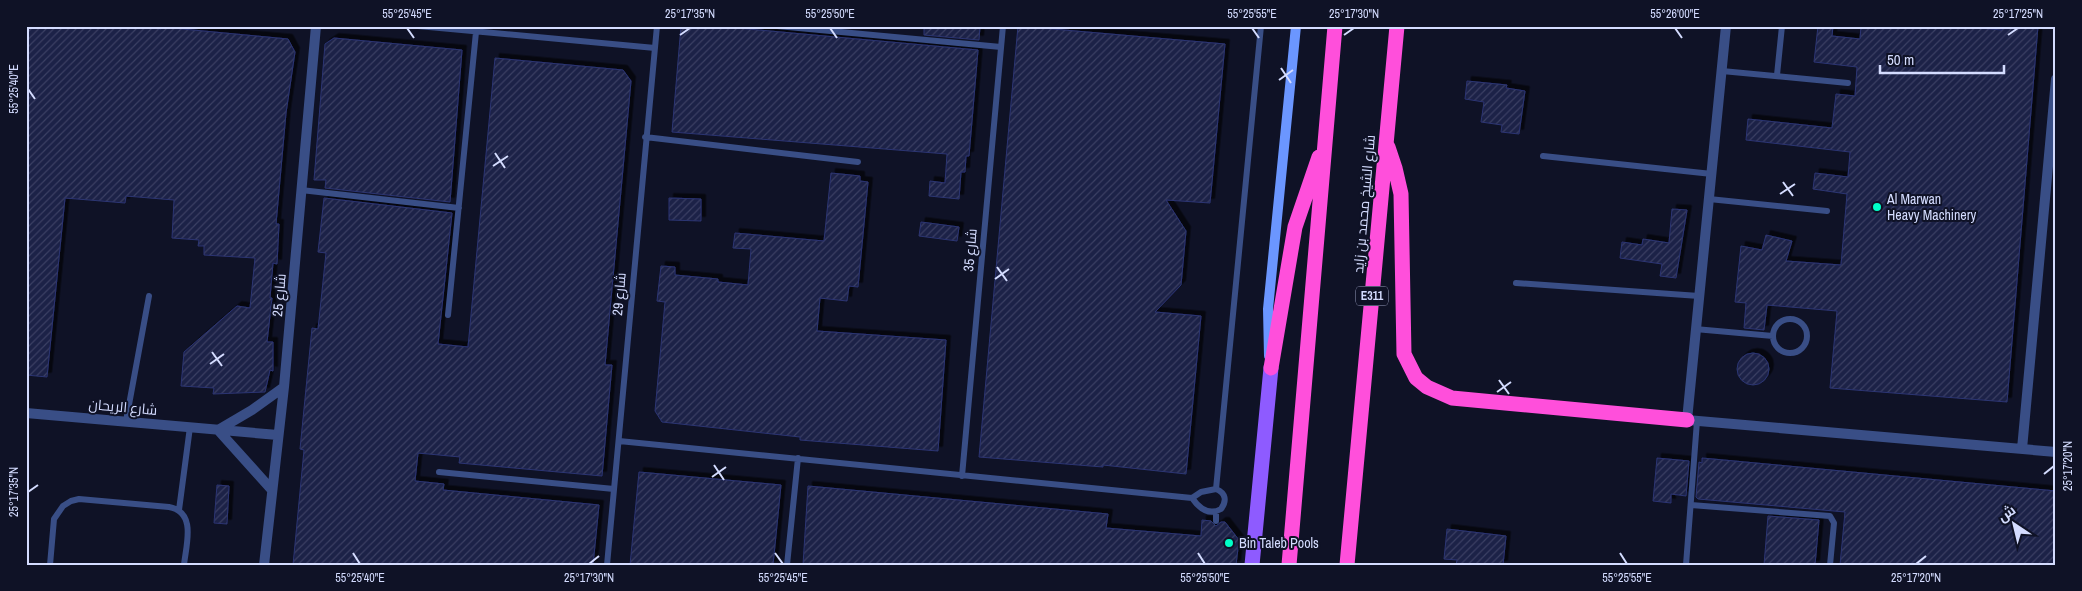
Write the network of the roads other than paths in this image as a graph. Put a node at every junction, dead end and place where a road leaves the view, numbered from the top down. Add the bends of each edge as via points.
1 (316, 26) edge
2 (418, 26) edge
3 (657, 26) edge
4 (777, 26) edge
5 (1003, 26) edge
6 (1261, 26) edge
7 (1296, 26) edge
8 (1335, 26) edge
9 (1398, 26) edge
10 (1726, 26) edge
11 (1782, 26) edge
12 (476, 32) junction
13 (1001, 46) junction
14 (655, 48) junction
15 (1722, 71) junction
16 (1777, 75) junction
17 (2056, 79) edge
18 (1848, 83) dead end
19 (645, 137) junction
20 (1324, 144) junction
21 (1386, 144) junction
22 (1544, 156) dead end
23 (858, 162) dead end
24 (1712, 174) junction
25 (302, 190) junction
26 (1709, 199) junction
27 (459, 208) junction
28 (1827, 211) dead end
29 (1516, 282) dead end
30 (149, 296) dead end
31 (1699, 296) junction
32 (448, 315) dead end
33 (1695, 328) junction
34 (1773, 336) junction
35 (1271, 368) junction
36 (284, 387) junction
37 (26, 413) edge
38 (1692, 420) junction
39 (126, 422) junction
40 (190, 427) junction
41 (218, 430) junction
42 (278, 435) junction
43 (619, 441) junction
44 (2022, 448) junction
45 (2056, 452) edge
46 (798, 458) junction
47 (439, 472) dead end
48 (962, 476) junction
49 (271, 489) junction
50 (614, 489) junction
51 (1216, 489) junction
52 (1192, 498) junction
53 (1691, 505) junction
54 (179, 510) junction
55 (1216, 512) junction
56 (1216, 521) dead end
57 (50, 565) edge
58 (184, 565) edge
59 (264, 565) edge
60 (607, 565) edge
61 (788, 565) edge
62 (1252, 565) edge
63 (1289, 565) edge
64 (1347, 565) edge
65 (1686, 565) edge
66 (1830, 565) edge

1 - 25 street, شارع 25
2 - 12 lane
3 - 14 lane, شارع 29
4 - 13 lane
5 - 13 lane, شارع 35
6 - 51 lane
7 - 35 street via 1268,316 1267,343
8 - 20 highway
9 - 21 highway, شارع الشيخ محمد بن زايد / E311
10 - 15 street
11 - 16 lane
12 - 14 lane
12 - 27 lane
13 - 48 lane, شارع 35
14 - 19 lane, شارع 29
15 - 16 lane
15 - 24 street
16 - 18 lane
17 - 44 street
19 - 23 lane
19 - 43 lane, شارع 29
20 - 35 highway via 1302,199 1295,227
20 - 63 highway
21 - 38 highway via 1396,168 1401,194 1404,354 1413,372 1427,387 1452,398
21 - 64 highway, شارع الشيخ محمد بن زايد / E311
22 - 24 lane
24 - 26 street
25 - 27 lane
25 - 36 street, شارع 25
26 - 28 lane
26 - 31 street
27 - 32 lane
29 - 31 lane
30 - 39 lane
31 - 33 street
33 - 34 lane
33 - 38 street
34 - 34 lane via 1778,348 1789,353 1800,350 1806,339 1804,327 1788,319 1777,325
35 - 62 main road
36 - 41 street
36 - 42 street, شارع 25
37 - 39 street, شارع الريحان
38 - 44 street
38 - 53 lane
39 - 40 street, شارع الريحان
40 - 41 street, شارع الريحان
40 - 54 lane
41 - 42 street, شارع الريحان
41 - 49 street
42 - 49 street, شارع 25
43 - 46 lane
43 - 50 lane, شارع 29
44 - 45 street
46 - 48 lane
46 - 61 lane
47 - 50 lane
48 - 52 lane
49 - 59 street, شارع 25
50 - 60 lane, شارع 29
51 - 52 lane
51 - 55 lane via 1225,500
52 - 55 lane via 1202,509
53 - 65 lane
53 - 66 lane via 1830,516 1834,523
54 - 57 lane via 122,502 71,501 54,519
54 - 58 lane via 188,523
55 - 56 lane

